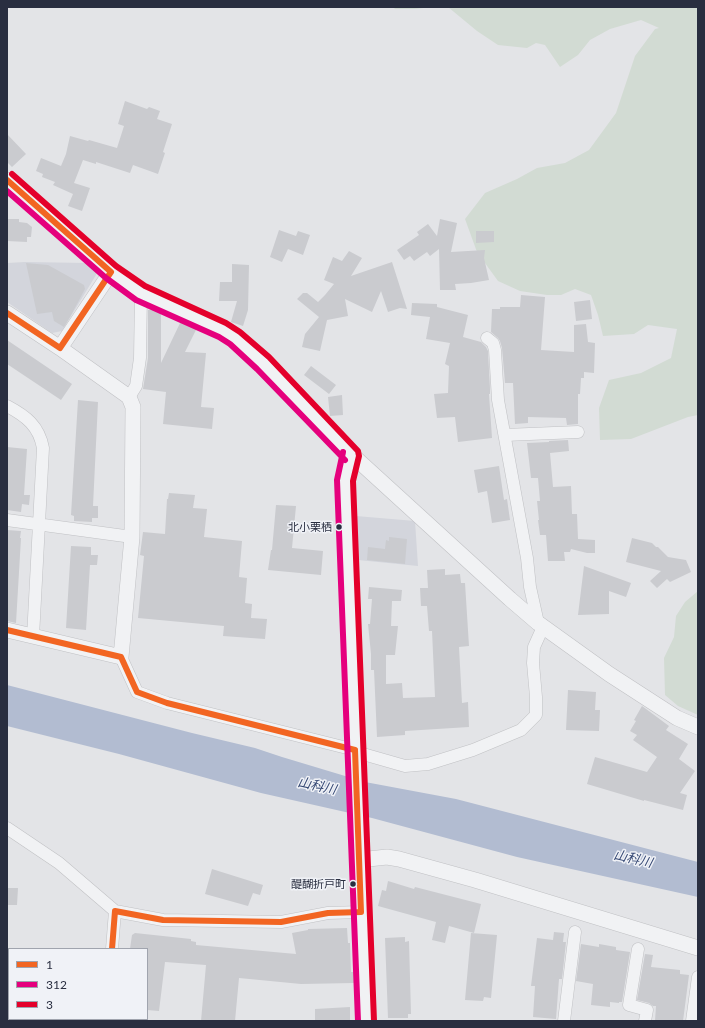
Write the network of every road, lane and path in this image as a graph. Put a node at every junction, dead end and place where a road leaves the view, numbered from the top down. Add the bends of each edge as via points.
1 (7, 180) edge
2 (111, 272) junction
3 (140, 293) junction
4 (7, 313) edge
5 (487, 338) dead end
6 (60, 348) junction
7 (129, 397) junction
8 (7, 406) edge
9 (578, 432) dead end
10 (505, 435) junction
11 (351, 454) junction
12 (7, 520) edge
13 (39, 525) junction
14 (132, 537) junction
15 (541, 625) junction
16 (7, 630) edge
17 (33, 637) junction
18 (121, 657) junction
19 (698, 727) edge
20 (355, 753) junction
21 (7, 828) edge
22 (359, 860) junction
23 (115, 911) junction
24 (361, 912) junction
25 (576, 932) dead end
26 (112, 948) edge
27 (698, 948) edge
28 (638, 949) dead end
29 (698, 978) edge
30 (366, 1021) edge
31 (564, 1021) edge
32 (645, 1021) edge
33 (692, 1021) edge

1 - 2 street
2 - 3 street
2 - 6 street
3 - 7 street via 140,358 136,386
3 - 11 street via 223,330 235,338
4 - 6 street
5 - 10 street via 493,343 495,350 498,400
6 - 7 street
7 - 14 street via 133,408
8 - 13 street via 28,420 41,438 43,448
9 - 10 street
10 - 15 street via 530,587
11 - 15 street
11 - 20 street via 346,480
12 - 13 street
13 - 14 street
13 - 17 street
14 - 18 street
15 - 19 street via 609,674 677,718
15 - 20 street via 534,647 533,663 536,715 521,730 473,750 428,764 405,766
16 - 17 street
17 - 18 street
18 - 20 street via 137,692 167,703
20 - 22 street
21 - 23 street via 59,863
22 - 24 street
22 - 27 street via 387,857 399,859
23 - 24 street via 163,920 281,922 328,914
23 - 26 street
24 - 30 street
25 - 31 street
28 - 32 street via 630,1005 647,1010
29 - 33 street

